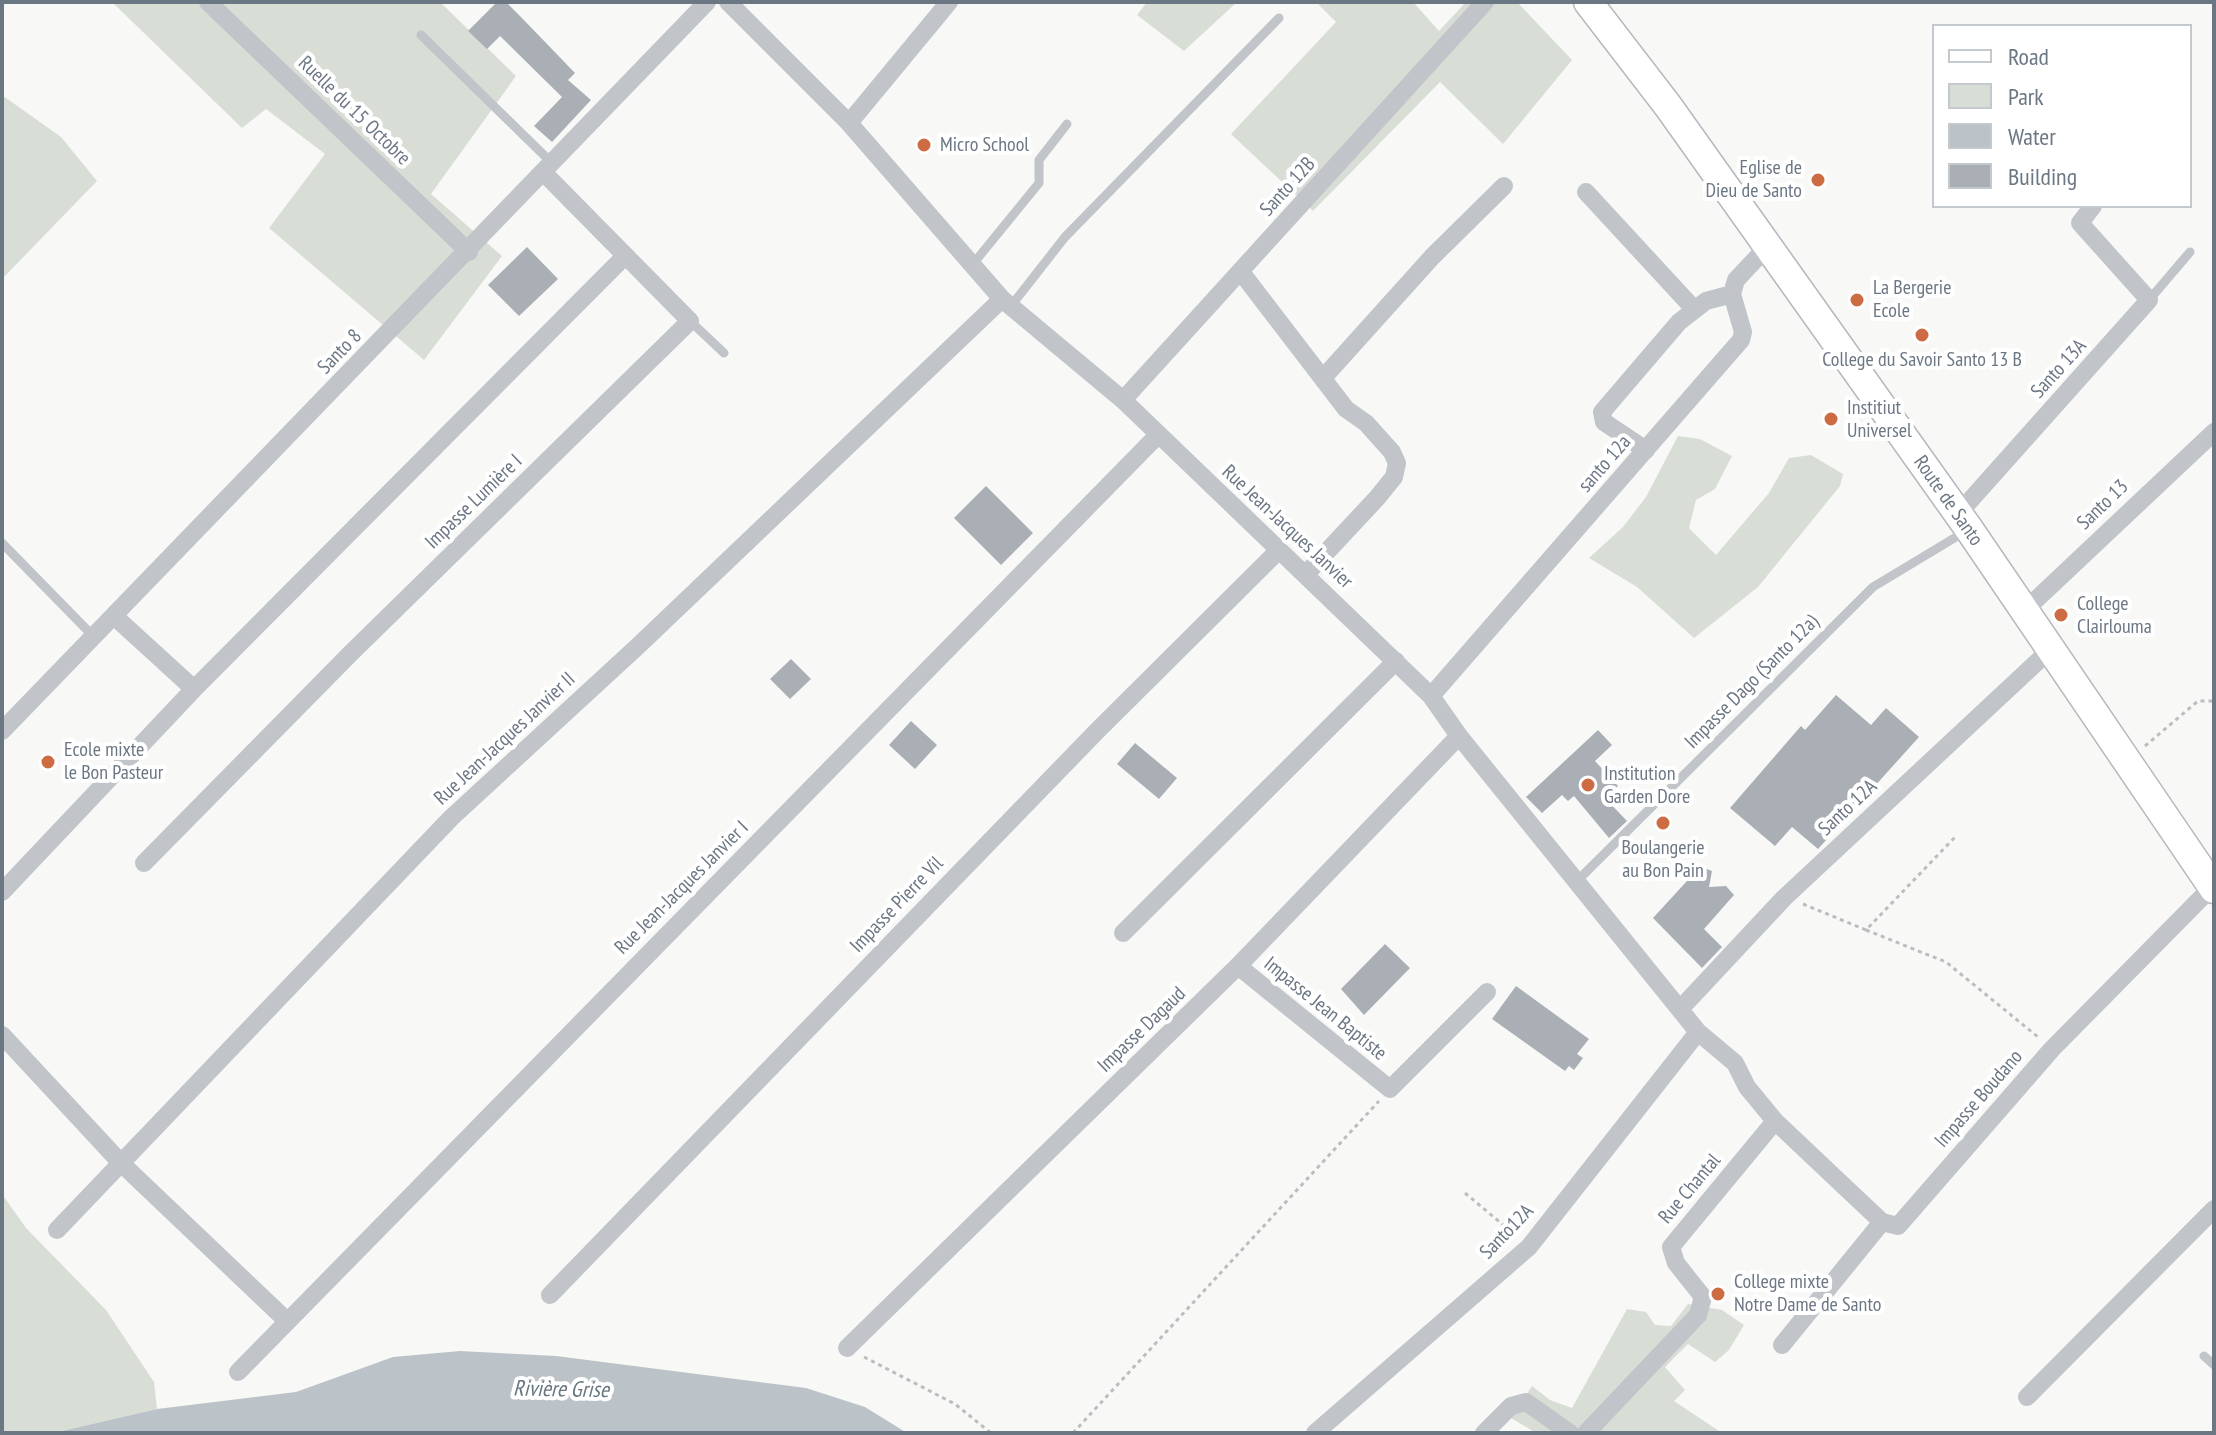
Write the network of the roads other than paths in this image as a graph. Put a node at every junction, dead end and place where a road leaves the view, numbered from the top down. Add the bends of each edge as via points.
1 (208, 2) edge
2 (707, 2) edge
3 (728, 2) edge
4 (949, 2) edge
5 (1485, 2) edge
6 (1588, 2) edge
7 (1279, 18) dead end
8 (421, 35) dead end
9 (849, 123) junction
10 (1067, 124) dead end
11 (548, 168) junction
12 (1504, 186) dead end
13 (1586, 192) dead end
14 (2091, 208) edge
15 (1766, 248) junction
16 (469, 252) junction
17 (2190, 252) dead end
18 (625, 256) junction
19 (973, 264) junction
20 (1241, 272) junction
21 (1732, 294) junction
22 (2149, 300) junction
23 (1006, 303) junction
24 (1694, 309) junction
25 (690, 321) junction
26 (724, 353) dead end
27 (1323, 378) junction
28 (1123, 400) junction
29 (2214, 432) edge
30 (1157, 436) junction
31 (1646, 450) junction
32 (1964, 521) junction
33 (2, 543) edge
34 (1279, 550) junction
35 (1306, 574) junction
36 (2024, 611) junction
37 (114, 616) junction
38 (94, 637) junction
39 (2051, 649) junction
40 (1396, 661) junction
41 (194, 689) junction
42 (1431, 696) junction
43 (2, 731) edge
44 (1459, 736) junction
45 (144, 863) dead end
46 (1577, 881) junction
47 (2213, 888) edge
48 (2, 892) edge
49 (1123, 933) dead end
50 (1238, 966) junction
51 (1487, 992) dead end
52 (1682, 1007) junction
53 (1698, 1032) junction
54 (2, 1035) edge
55 (1775, 1121) junction
56 (121, 1163) junction
57 (2214, 1209) edge
58 (1882, 1222) junction
59 (57, 1230) dead end
60 (550, 1295) dead end
61 (287, 1321) junction
62 (1782, 1345) dead end
63 (847, 1348) road end
64 (2204, 1356) dead end
65 (2214, 1365) edge
66 (238, 1372) dead end
67 (2027, 1397) dead end
68 (1315, 1433) edge
69 (1484, 1433) edge
70 (1570, 1433) edge
71 (1586, 1433) edge

1 - 16 street, Ruelle du 15 Octobre
2 - 11 street, Santo 8
3 - 9 street, Rue Jean-Jacques Janvier
4 - 9 street
5 - 20 street, Santo 12B
6 - 15 main road, Route de Santo
7 - 23 lane
8 - 11 lane
9 - 19 street, Rue Jean-Jacques Janvier
10 - 19 lane via 1039,160 1039,183
11 - 16 street, Santo 8
11 - 18 street
12 - 27 street
13 - 24 street
14 - 22 street via 2080,223
15 - 21 street via 1736,280
15 - 32 main road, Route de Santo
16 - 37 street, Santo 8
17 - 22 lane, Santo 13A
18 - 25 street
18 - 41 street
19 - 23 street, Rue Jean-Jacques Janvier
20 - 27 street
20 - 28 street, Santo 12B
21 - 24 street
21 - 31 street, santo 12a via 1741,340
22 - 32 street, Santo 13A
23 - 28 street, Rue Jean-Jacques Janvier
23 - 56 street, Rue Jean-Jacques Janvier II via 451,818
24 - 31 street via 1602,412 1604,422
25 - 26 lane
25 - 45 street, Impasse Lumière I
27 - 35 street via 1397,463 1394,477 1377,498
28 - 30 street, Rue Jean-Jacques Janvier
29 - 36 street, Santo 13
30 - 34 street, Rue Jean-Jacques Janvier
30 - 61 street, Rue Jean-Jacques Janvier I
31 - 42 street, santo 12a
32 - 36 main road, Route de Santo
32 - 46 lane, Impasse Dago (Santo 12a) via 1873,587
33 - 38 lane
34 - 35 street, Rue Jean-Jacques Janvier
34 - 60 street, Impasse Pierre Vil
35 - 40 street, Rue Jean-Jacques Janvier
36 - 39 main road, Route de Santo
37 - 38 street, Santo 8
37 - 41 street
38 - 43 street, Santo 8
39 - 47 main road, Route de Santo
39 - 52 street, Santo 12A via 1784,898
40 - 42 street, Rue Jean-Jacques Janvier
40 - 49 street
41 - 48 street
42 - 44 street, Rue Jean-Jacques Janvier
44 - 46 street, Rue Jean-Jacques Janvier
44 - 50 street, Impasse Dagaud
46 - 52 street, Rue Jean-Jacques Janvier
47 - 58 street, Impasse Boudano via 2052,1049 1898,1226
50 - 51 street, Impasse Jean Baptiste via 1390,1089
50 - 63 street, Impasse Dagaud
52 - 53 street, Rue Jean-Jacques Janvier
53 - 55 street, Rue Jean-Jacques Janvier via 1735,1063
53 - 68 street, Santo12A via 1529,1247
54 - 56 street
55 - 58 street
55 - 71 street, Rue Chantal via 1671,1247 1676,1263 1703,1297 1698,1315
56 - 59 street, Rue Jean-Jacques Janvier II
56 - 61 street
57 - 67 street
58 - 62 street
61 - 66 street, Rue Jean-Jacques Janvier I
64 - 65 lane
69 - 70 street via 1511,1406 1526,1402

